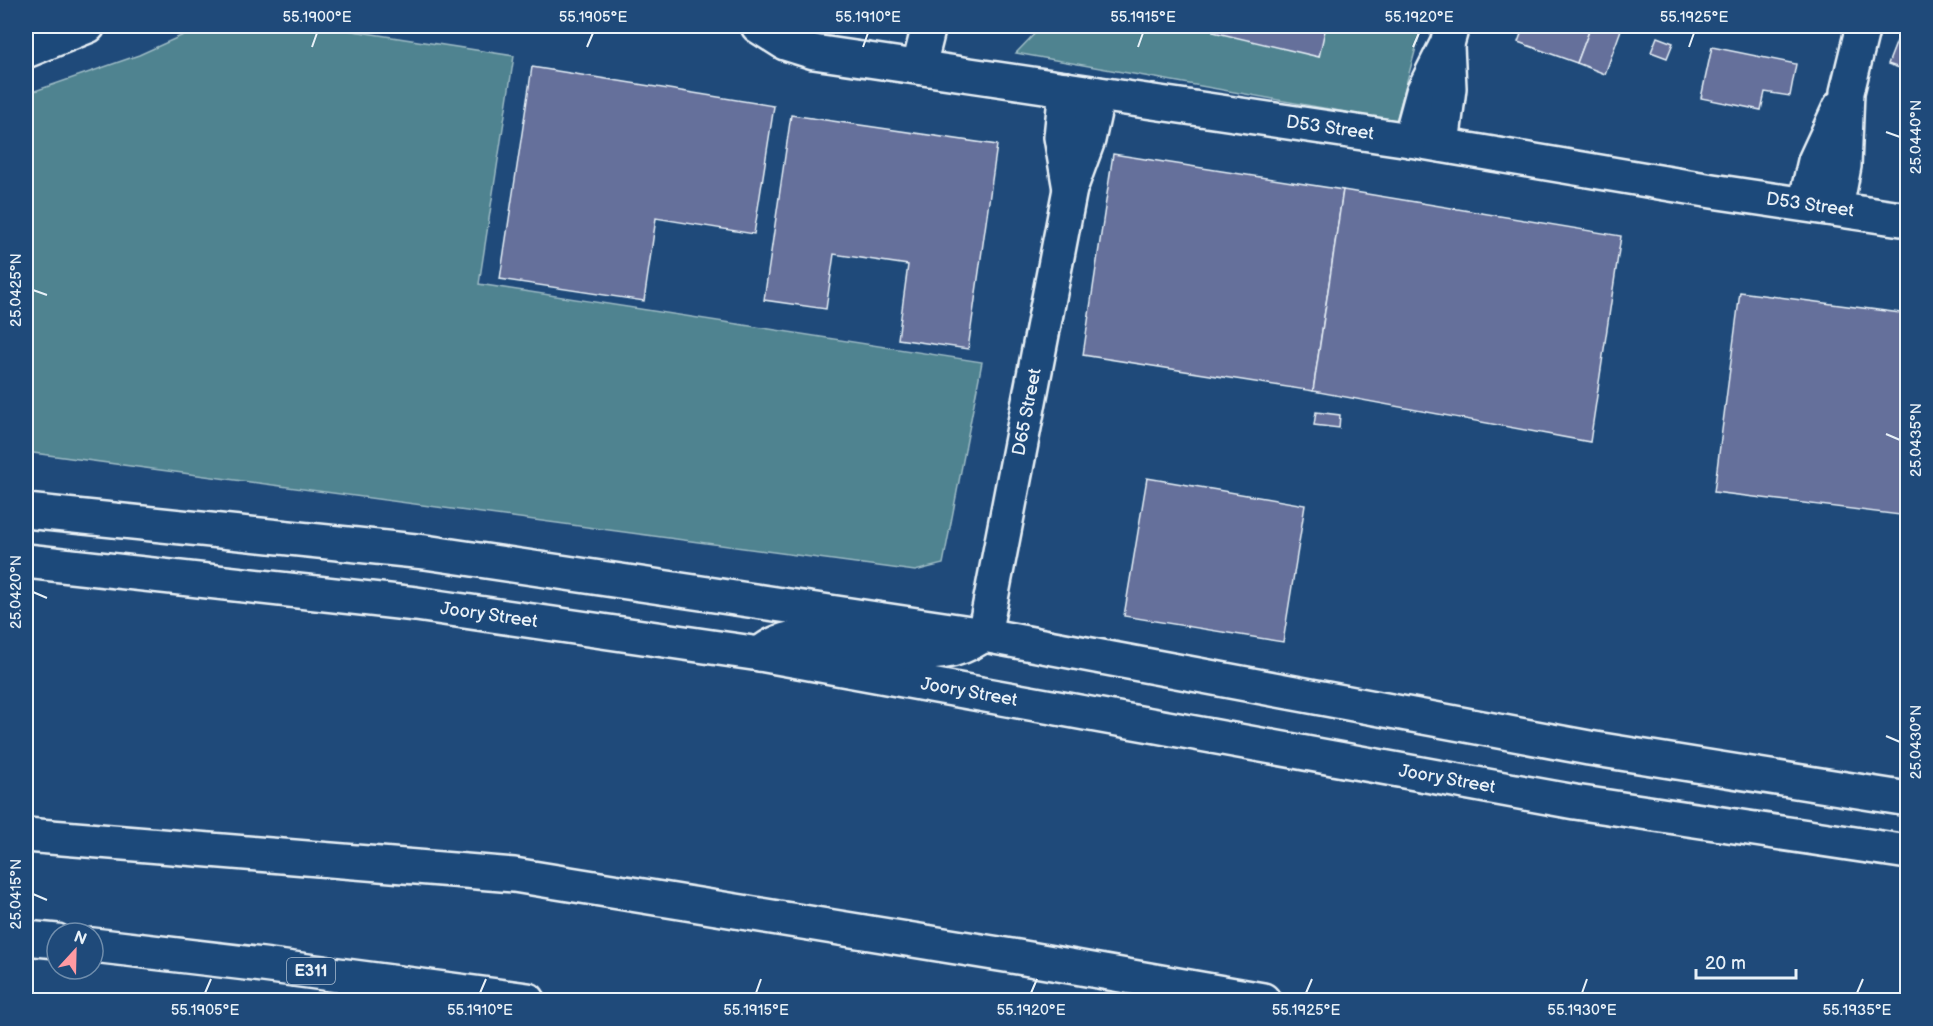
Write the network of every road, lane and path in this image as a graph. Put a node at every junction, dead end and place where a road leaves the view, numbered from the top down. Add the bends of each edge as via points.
1 (88, 26) edge
2 (758, 26) edge
3 (929, 26) edge
4 (1863, 26) edge
5 (1449, 35) edge
6 (26, 51) edge
7 (919, 66) junction
8 (1082, 92) junction
9 (1410, 140) junction
10 (1442, 145) junction
11 (1821, 206) junction
12 (1908, 220) edge
13 (26, 511) edge
14 (26, 561) edge
15 (984, 635) junction
16 (760, 654) junction
17 (1908, 799) edge
18 (26, 835) edge
19 (1908, 852) edge
20 (26, 938) edge
21 (45, 940) edge
22 (105, 946) edge
23 (528, 1000) edge
24 (1263, 1000) edge

1 - 6 main road
2 - 7 main road, D53 Street via 799,49
3 - 7 main road
4 - 11 main road via 1847,92 1844,166
5 - 9 main road via 1424,92
5 - 10 main road via 1449,88
7 - 8 main road, D53 Street
8 - 9 main road, D53 Street
8 - 15 main road, D65 Street via 1088,140 1070,189
9 - 10 main road, D53 Street
10 - 11 main road, D53 Street
11 - 12 main road, D53 Street
13 - 15 main road via 425,552
14 - 16 main road, Joory Street via 405,603
15 - 16 main road via 956,649 925,653 796,636 771,645
15 - 17 main road via 1589,748
16 - 19 main road, Joory Street via 1575,802
18 - 24 main road via 514,875
20 - 21 main road
22 - 23 main road, E311

